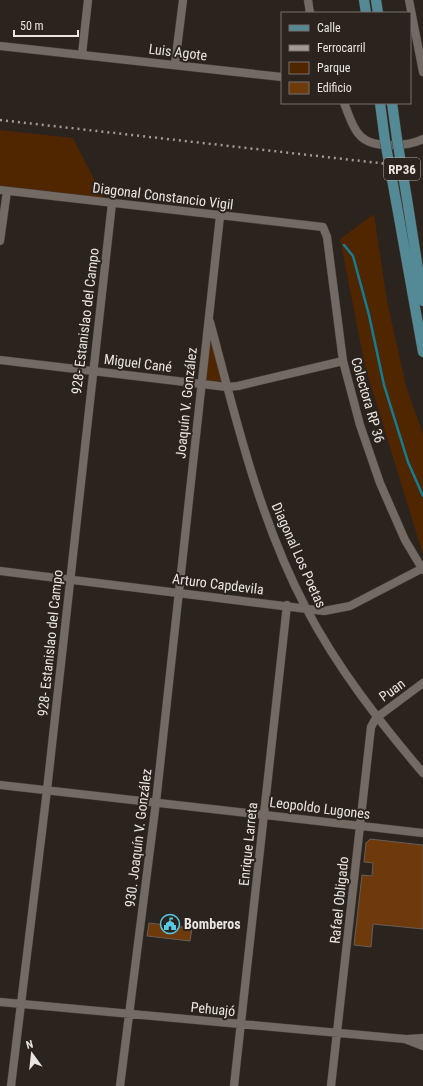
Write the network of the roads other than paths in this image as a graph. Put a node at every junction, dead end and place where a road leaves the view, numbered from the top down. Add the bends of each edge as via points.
1 (88, 0) edge
2 (183, 0) edge
3 (308, 0) edge
4 (364, 0) edge
5 (376, 0) edge
6 (409, 0) edge
7 (310, 12) edge
8 (366, 12) edge
9 (378, 12) edge
10 (0, 46) edge
11 (82, 54) junction
12 (175, 64) junction
13 (423, 72) edge
14 (281, 77) edge
15 (344, 104) edge
16 (380, 104) edge
17 (392, 104) edge
18 (423, 139) edge
19 (3, 191) edge
20 (112, 203) junction
21 (220, 216) junction
22 (323, 227) joint
23 (0, 241) edge
24 (423, 301) edge
25 (209, 318) junction
26 (423, 352) edge
27 (0, 360) edge
28 (343, 361) junction
29 (92, 371) junction
30 (201, 384) junction
31 (228, 387) junction
32 (423, 569) edge
33 (0, 571) edge
34 (70, 580) junction
35 (178, 593) junction
36 (287, 605) junction
37 (307, 609) junction
38 (423, 683) edge
39 (376, 718) junction
40 (423, 773) edge
41 (0, 785) edge
42 (47, 790) junction
43 (156, 802) junction
44 (265, 814) junction
45 (360, 826) junction
46 (423, 833) edge
47 (0, 1002) edge
48 (20, 1004) junction
49 (128, 1013) junction
50 (240, 1025) junction
51 (338, 1034) junction
52 (423, 1038) edge
53 (405, 1039) junction
54 (423, 1046) edge
55 (11, 1086) edge
56 (120, 1086) edge
57 (234, 1086) edge
58 (331, 1086) edge

1 - 11 street
2 - 12 street
3 - 7 street
4 - 8 main road
5 - 9 main road
6 - 13 street
10 - 11 street, Luis Agote
11 - 12 street, Luis Agote
12 - 14 street, Luis Agote
15 - 18 street via 354,129 362,139 380,145 406,144
16 - 26 main road, RP36, bridge
17 - 24 main road, RP36, bridge
19 - 20 street, Diagonal Constancio Vigil
19 - 23 street
20 - 21 street, Diagonal Constancio Vigil
20 - 29 street, 928- Estanislao del Campo
21 - 22 street, Diagonal Constancio Vigil
21 - 25 street, Joaquín V. González
22 - 28 street, Colectora RP 36 via 327,237
25 - 30 street, Joaquín V. González
25 - 31 street, Diagonal Los Poetas
27 - 29 street, Miguel Cané
28 - 31 street, Miguel Cané
28 - 32 street, Colectora RP 36 via 360,425 380,483 405,540
29 - 30 street, Miguel Cané
29 - 34 street, 928- Estanislao del Campo
30 - 31 street, Miguel Cané
30 - 35 street, Joaquín V. González
31 - 37 street, Diagonal Los Poetas via 257,490
32 - 37 street, Arturo Capdevila via 350,606 332,611
33 - 34 street, Arturo Capdevila
34 - 35 street, Arturo Capdevila
34 - 42 street, 928- Estanislao del Campo
35 - 36 street, Arturo Capdevila
35 - 43 street, 930. Joaquín V. González
36 - 37 street, Arturo Capdevila
36 - 44 street, Enrique Larreta
37 - 39 street, Diagonal Los Poetas via 340,666
38 - 39 street, Puan
39 - 40 street, Diagonal Los Poetas
39 - 45 street, Rafael Obligado via 371,727
41 - 42 street, Leopoldo Lugones
42 - 43 street, Leopoldo Lugones
42 - 48 street, 928- Estanislao del Campo
43 - 44 street, Leopoldo Lugones
43 - 49 street, 930. Joaquín V. González
44 - 45 street, Leopoldo Lugones
44 - 50 street, Enrique Larreta
45 - 46 street, Leopoldo Lugones
45 - 51 street, Rafael Obligado
47 - 48 street, Pehuajó
48 - 49 street, Pehuajó
48 - 55 street, 928- Estanislao del Campo
49 - 50 street, Pehuajó
49 - 56 street, 930. Joaquín V. González
50 - 51 street, Pehuajó
50 - 57 street, Enrique Larreta
51 - 53 street, Pehuajó
51 - 58 street, Rafael Obligado
52 - 53 street
53 - 54 street, Pehuajó

